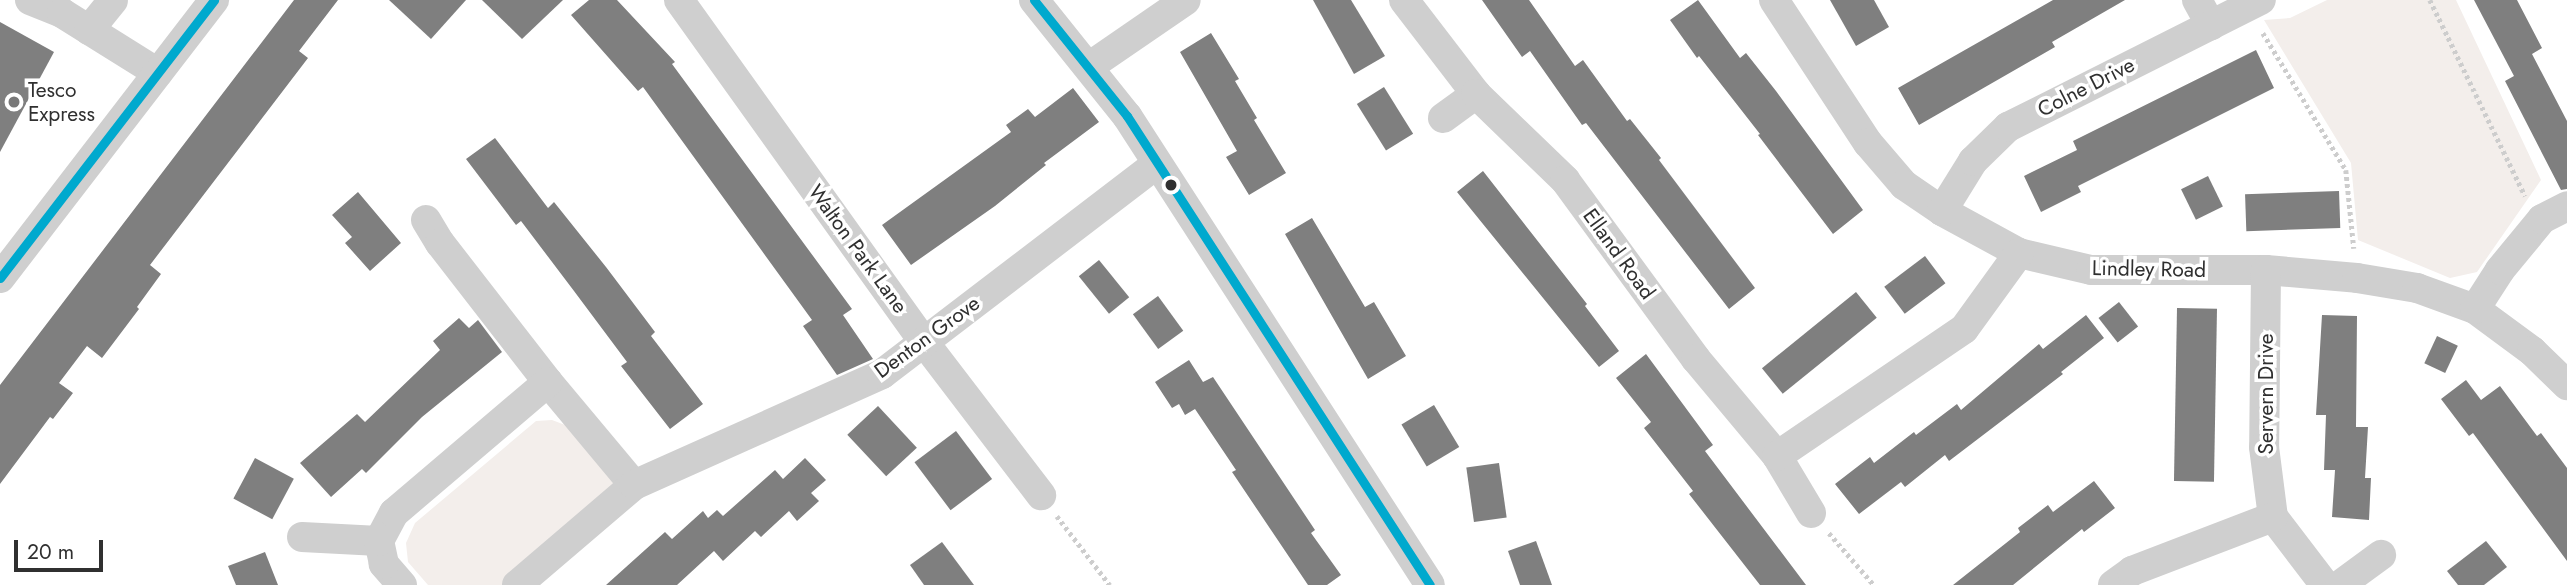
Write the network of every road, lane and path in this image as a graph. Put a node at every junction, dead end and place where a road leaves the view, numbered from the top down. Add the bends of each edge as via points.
1 (30, 0) edge
2 (113, 0) edge
3 (214, 0) edge
4 (679, 0) edge
5 (1034, 0) edge
6 (1186, 0) edge
7 (1404, 0) edge
8 (1774, 0) edge
9 (2430, 0) edge
10 (2254, 4) edge
11 (2204, 13) edge
12 (89, 30) junction
13 (1090, 66) junction
14 (158, 73) junction
15 (1476, 94) junction
16 (1443, 118) dead end
17 (1157, 164) junction
18 (1942, 211) junction
19 (2555, 212) edge
20 (430, 240) dead end
21 (2018, 253) junction
22 (2266, 270) junction
23 (0, 278) edge
24 (2357, 278) junction
25 (2475, 309) junction
26 (924, 342) junction
27 (548, 382) junction
28 (2567, 385) edge
29 (1777, 456) junction
30 (634, 485) junction
31 (1041, 495) joint
32 (1811, 513) joint
33 (2273, 517) junction
34 (302, 537) dead end
35 (379, 541) junction
36 (2381, 555) dead end
37 (402, 585) edge
38 (517, 585) edge
39 (1110, 585) edge
40 (1430, 585) edge
41 (1874, 585) edge
42 (2113, 585) edge
43 (2325, 585) edge
44 (2340, 585) edge

1 - 12 street
2 - 12 street
3 - 14 street
4 - 26 street, Walton Park Lane
5 - 13 street
6 - 13 street
7 - 15 street, Elland Road
8 - 18 street, Lindley Road via 1868,143 1905,184
9 - 19 path via 2525,196
10 - 11 street, Colne Drive
10 - 24 path via 2346,170
11 - 18 street, Colne Drive via 2008,127 1973,162
12 - 14 street
13 - 17 street
14 - 23 street
15 - 16 street
15 - 29 street, Elland Road via 1565,180 1696,359
17 - 26 street, Denton Grove
17 - 40 street
18 - 21 street, Lindley Road
19 - 25 street via 2500,270
20 - 27 street
21 - 22 street, Lindley Road via 2091,270
21 - 29 street via 1964,329
22 - 24 street, Lindley Road
22 - 33 street, Servern Drive via 2264,447
24 - 25 street, Lindley Road via 2417,288
25 - 28 street, Lindley Road via 2532,351
26 - 30 street, Denton Grove via 882,374
26 - 31 street, Walton Park Lane
27 - 30 street
27 - 35 street via 394,513
29 - 32 street, Elland Road
30 - 38 street, Denton Grove
31 - 39 path
32 - 41 path
33 - 42 street via 2132,571
33 - 43 street
34 - 35 street
35 - 37 street via 384,564
36 - 44 street

